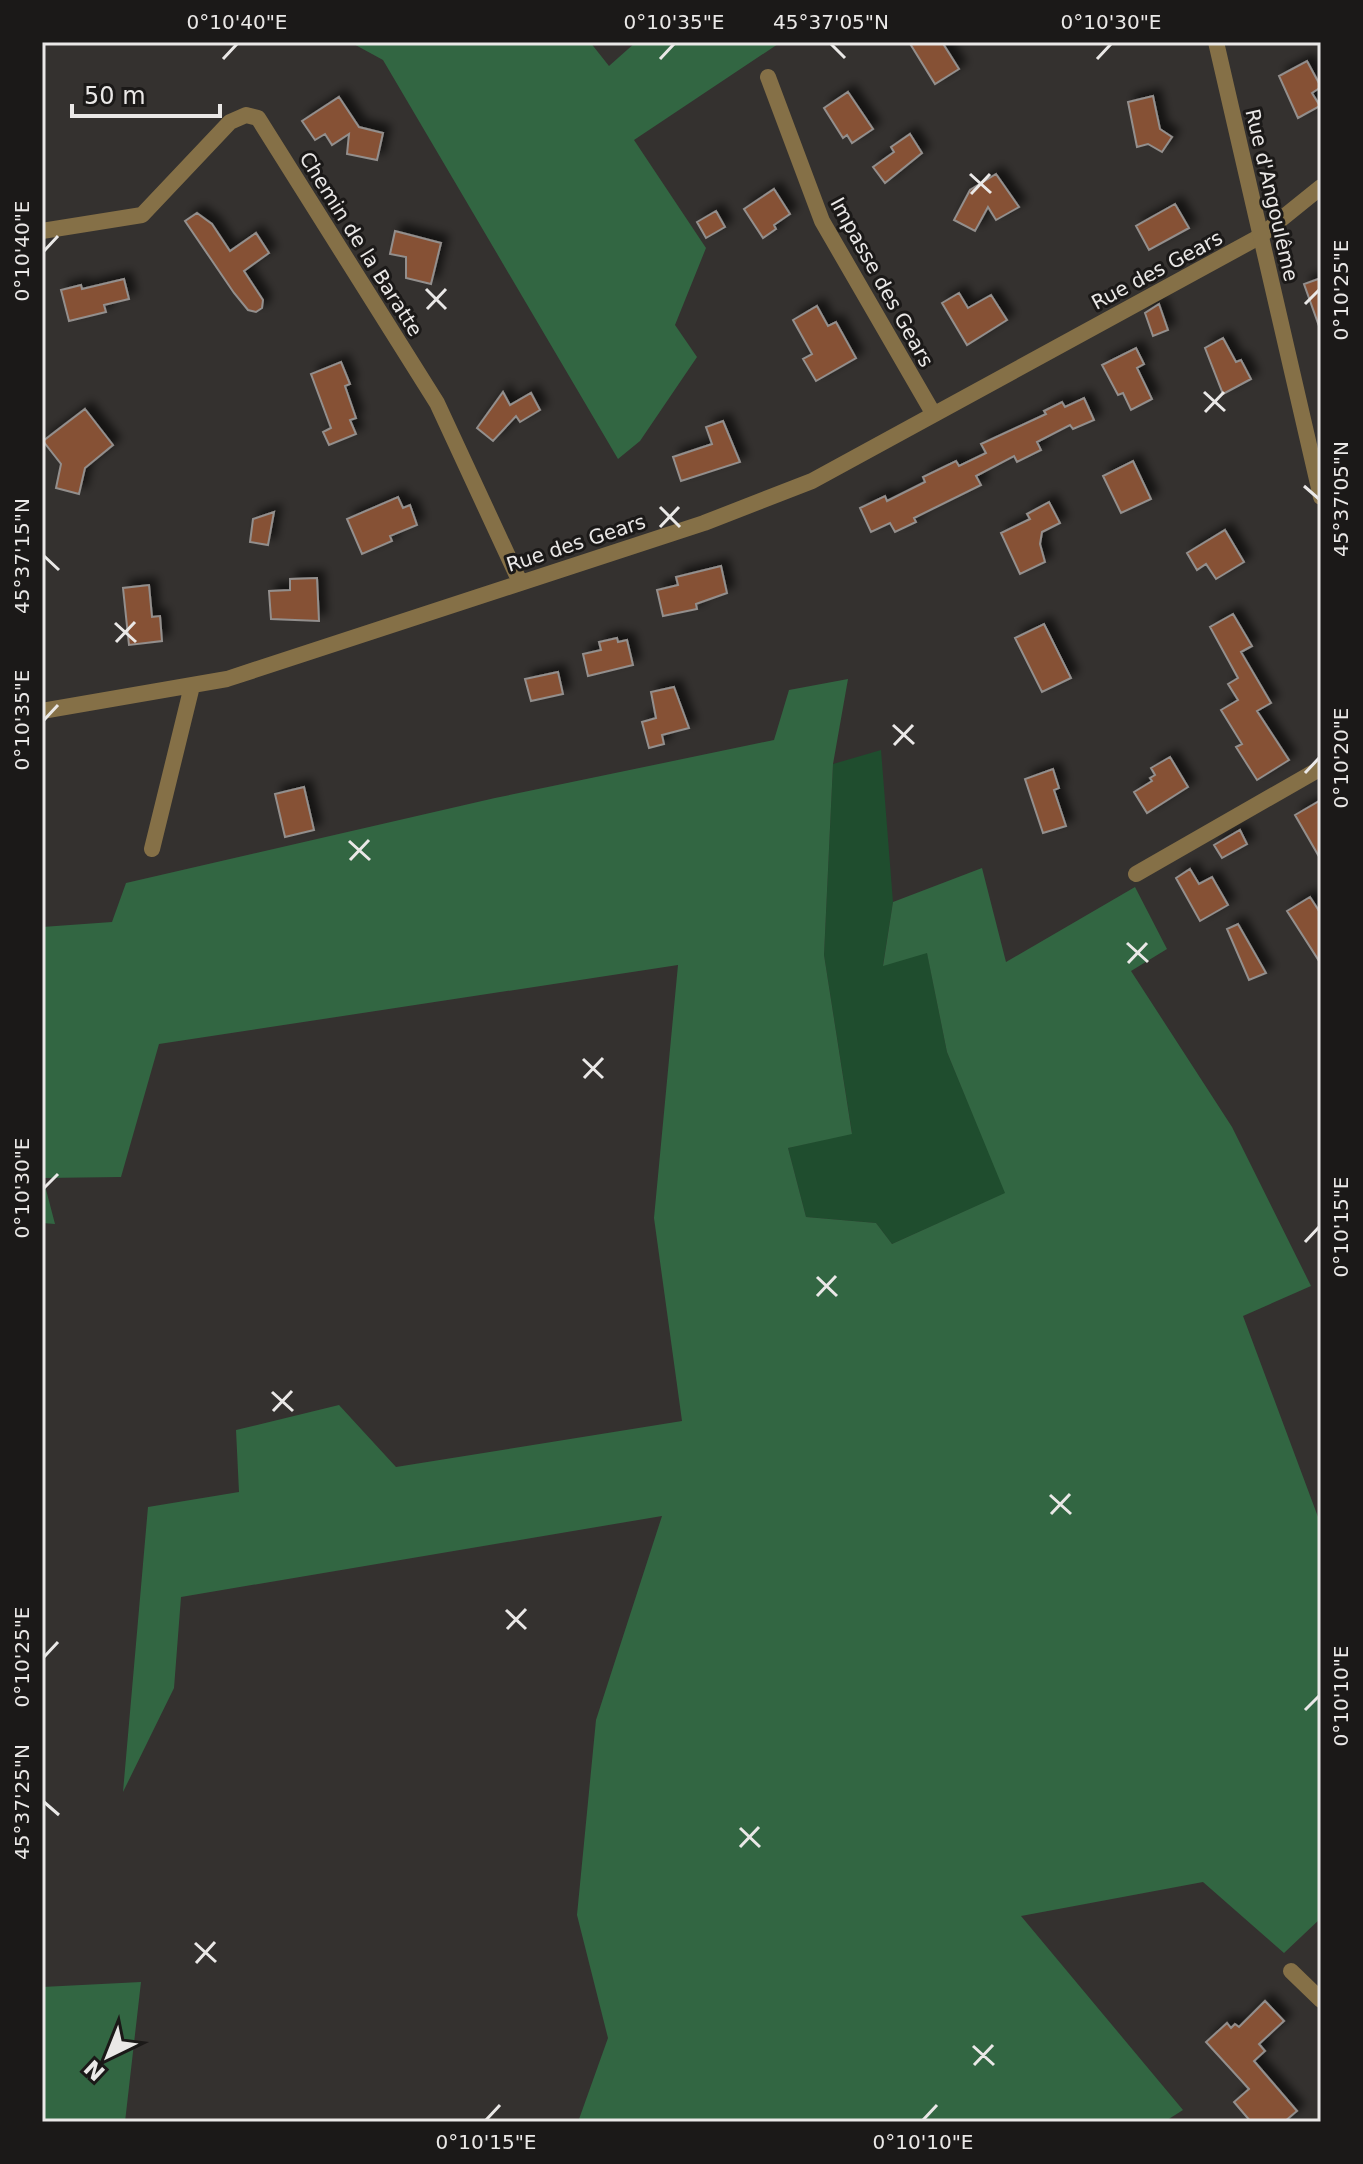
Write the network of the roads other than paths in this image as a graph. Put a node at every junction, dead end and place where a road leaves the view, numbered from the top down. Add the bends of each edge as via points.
1 (1216, 42) edge
2 (768, 77) dead end
3 (1321, 187) edge
4 (42, 231) edge
5 (1259, 237) junction
6 (933, 413) junction
7 (1321, 497) edge
8 (520, 582) junction
9 (192, 686) junction
10 (42, 711) edge
11 (1321, 768) edge
12 (152, 849) dead end
13 (1136, 874) dead end
14 (1291, 1971) dead end
15 (1321, 2000) edge

1 - 5 street, Rue d'Angoulême
2 - 6 street, Impasse des Gears via 822,221
3 - 5 street, Rue des Gears
4 - 8 street, Chemin de la Baratte via 142,215 230,122 246,115 258,118 437,403
5 - 6 street, Rue des Gears
5 - 7 street, Rue d'Angoulême
6 - 8 street, Rue des Gears via 812,481 704,523
8 - 9 street, Rue des Gears
9 - 10 street, Rue des Gears
9 - 12 street
11 - 13 street
14 - 15 street

